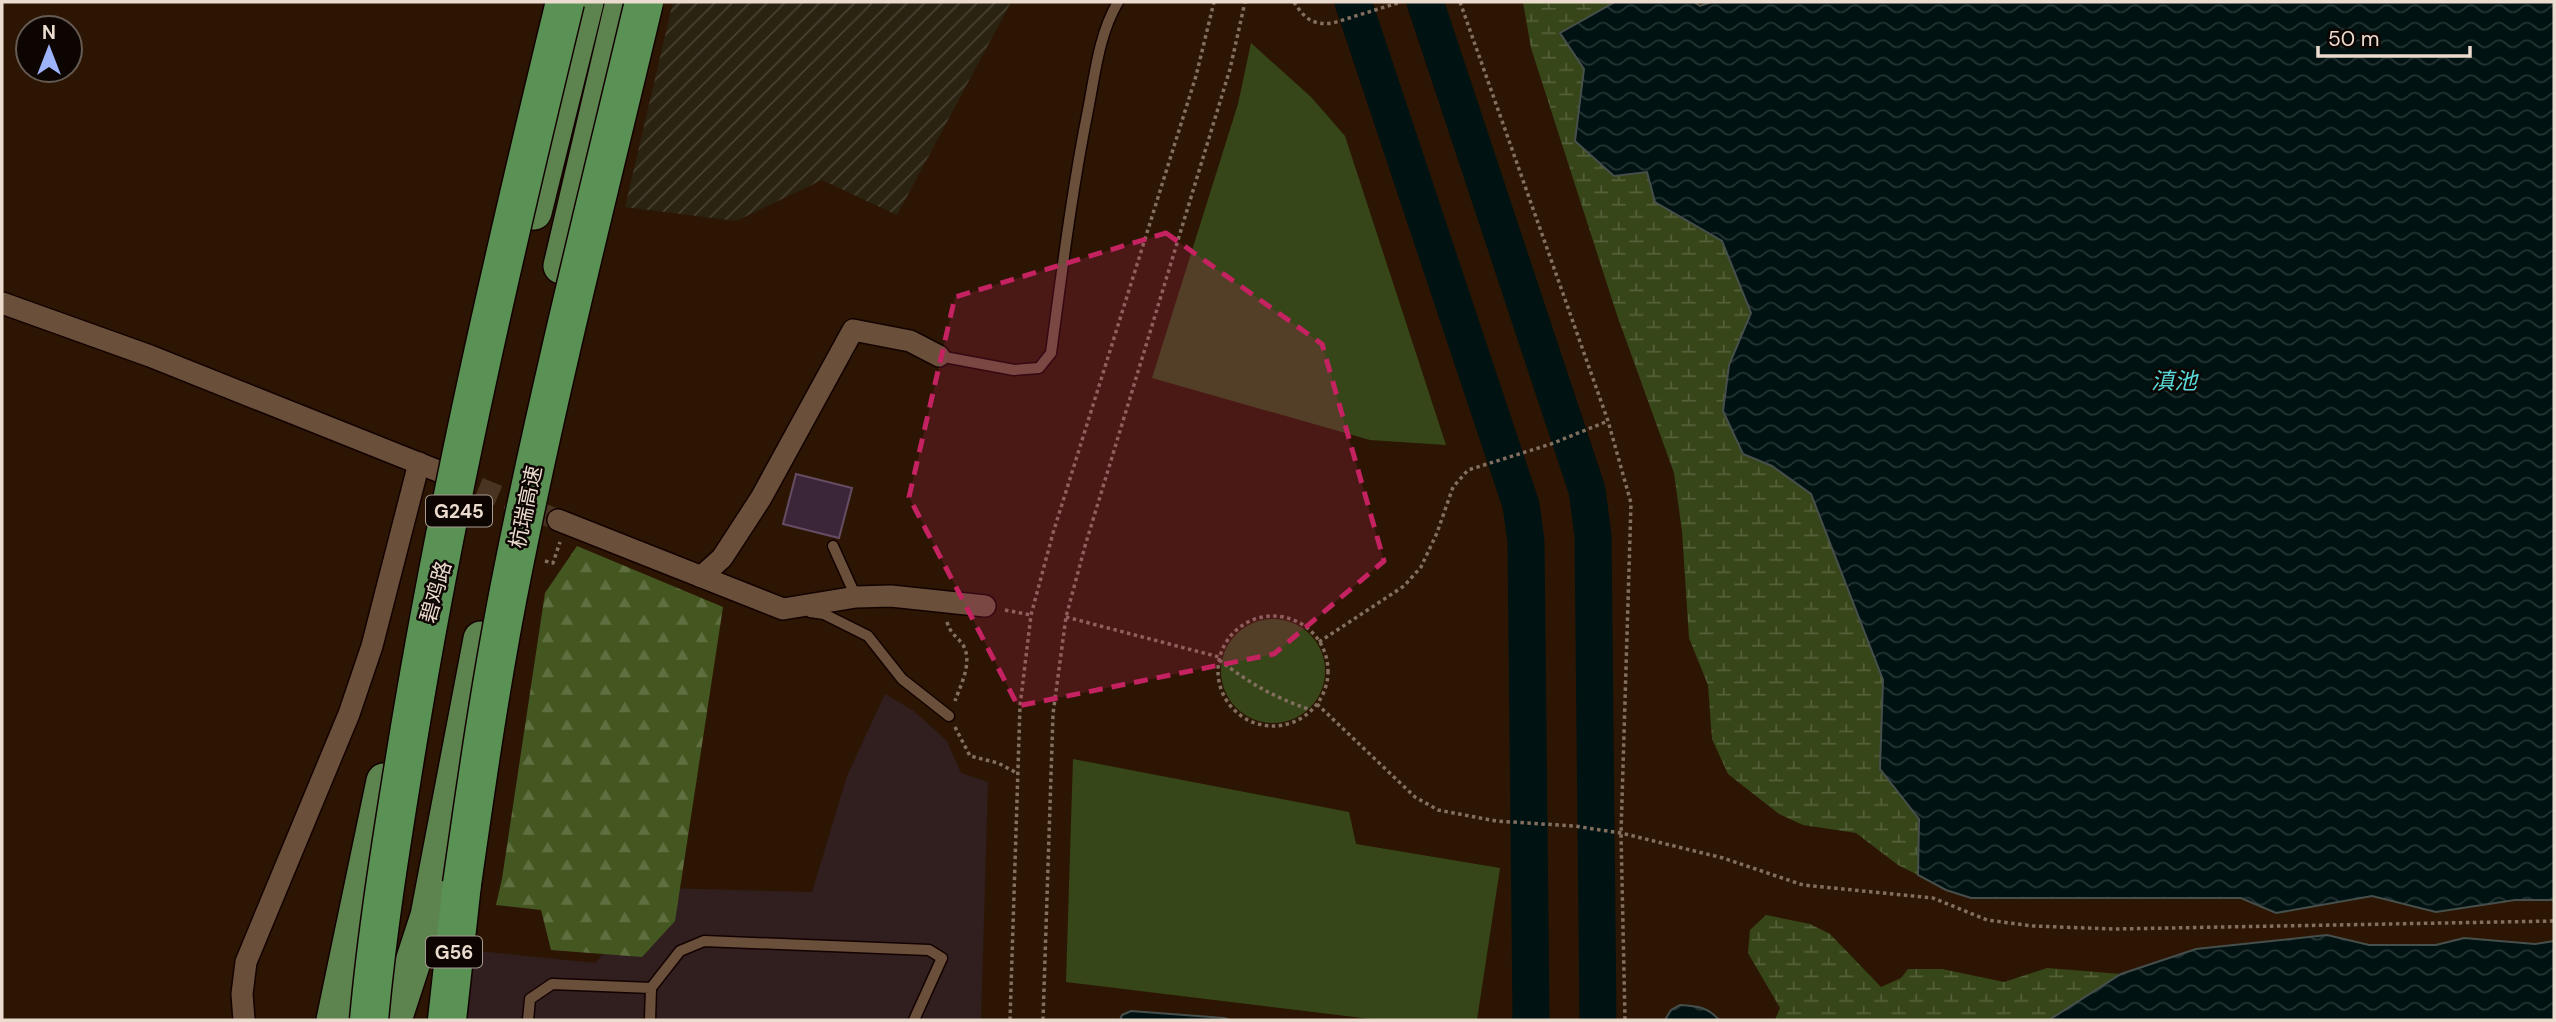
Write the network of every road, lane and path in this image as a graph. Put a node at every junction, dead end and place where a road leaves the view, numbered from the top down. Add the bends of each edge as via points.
1 (565, 2) edge
2 (586, 2) edge
3 (623, 2) edge
4 (644, 2) edge
5 (1118, 2) edge
6 (1214, 2) edge
7 (1245, 2) edge
8 (1294, 2) edge
9 (1400, 2) edge
10 (1460, 2) edge
11 (2, 303) edge
12 (939, 356) joint
13 (1608, 421) junction
14 (419, 463) junction
15 (448, 475) tunnel mouth
16 (561, 522) joint
17 (833, 546) dead end
18 (548, 561) dead end
19 (701, 577) junction
20 (856, 597) junction
21 (985, 606) joint
22 (783, 609) junction
23 (1031, 615) junction
24 (945, 617) dead end
25 (1066, 617) junction
26 (1319, 642) junction
27 (1219, 658) junction
28 (1317, 704) junction
29 (1311, 710) junction
30 (949, 716) junction
31 (1018, 774) junction
32 (1621, 833) junction
33 (462, 884) junction
34 (2554, 921) edge
35 (651, 988) junction
36 (244, 1020) edge
37 (334, 1020) edge
38 (369, 1020) edge
39 (394, 1020) edge
40 (447, 1020) edge
41 (456, 1020) edge
42 (528, 1020) edge
43 (650, 1020) edge
44 (914, 1020) edge
45 (1010, 1020) edge
46 (1044, 1020) edge
47 (1625, 1020) edge

1 - 38 highway, bridge via 490,314 438,563 395,822
2 - 37 highway, 碧鸡路 / G245 via 467,484 390,752
3 - 39 highway, G245 via 508,500 428,916
4 - 33 highway, 杭瑞高速, bridge via 519,544 484,730
5 - 12 lane via 1098,57 1078,161 1051,353 1040,368 1014,369
6 - 23 path via 1196,76
7 - 25 path via 1215,120
8 - 9 path via 1309,20 1321,25
10 - 13 path
11 - 14 street via 150,356
12 - 19 street via 910,341 853,330 761,498 722,558
13 - 26 path via 1468,470 1453,487 1421,567 1404,586
13 - 32 path via 1631,503
14 - 15 street
14 - 36 street via 372,646 349,715 246,962
16 - 18 path via 554,563
16 - 19 street
17 - 20 lane
19 - 22 street
20 - 21 street
20 - 22 street
21 - 23 path
22 - 30 lane via 824,614 869,636 902,679
23 - 31 path via 1020,706
24 - 30 path via 951,633 964,646 968,665
25 - 27 path
25 - 46 path via 1053,714
26 - 27 path via 1295,621 1270,616 1235,631
26 - 28 path via 1328,670
27 - 29 path via 1249,683
27 - 29 path via 1220,687 1241,716 1275,726 1298,720
28 - 29 path
28 - 32 path via 1415,797 1438,810 1496,821
30 - 31 path via 970,756
31 - 45 path
32 - 34 path via 1723,858 1803,885 1933,898 1987,920 2033,926 2114,929
32 - 47 path
33 - 40 highway, 杭瑞高速 / G56
33 - 41 highway
35 - 42 lane via 552,984 530,999
35 - 43 lane
35 - 44 lane via 680,951 704,941 929,950 942,958

